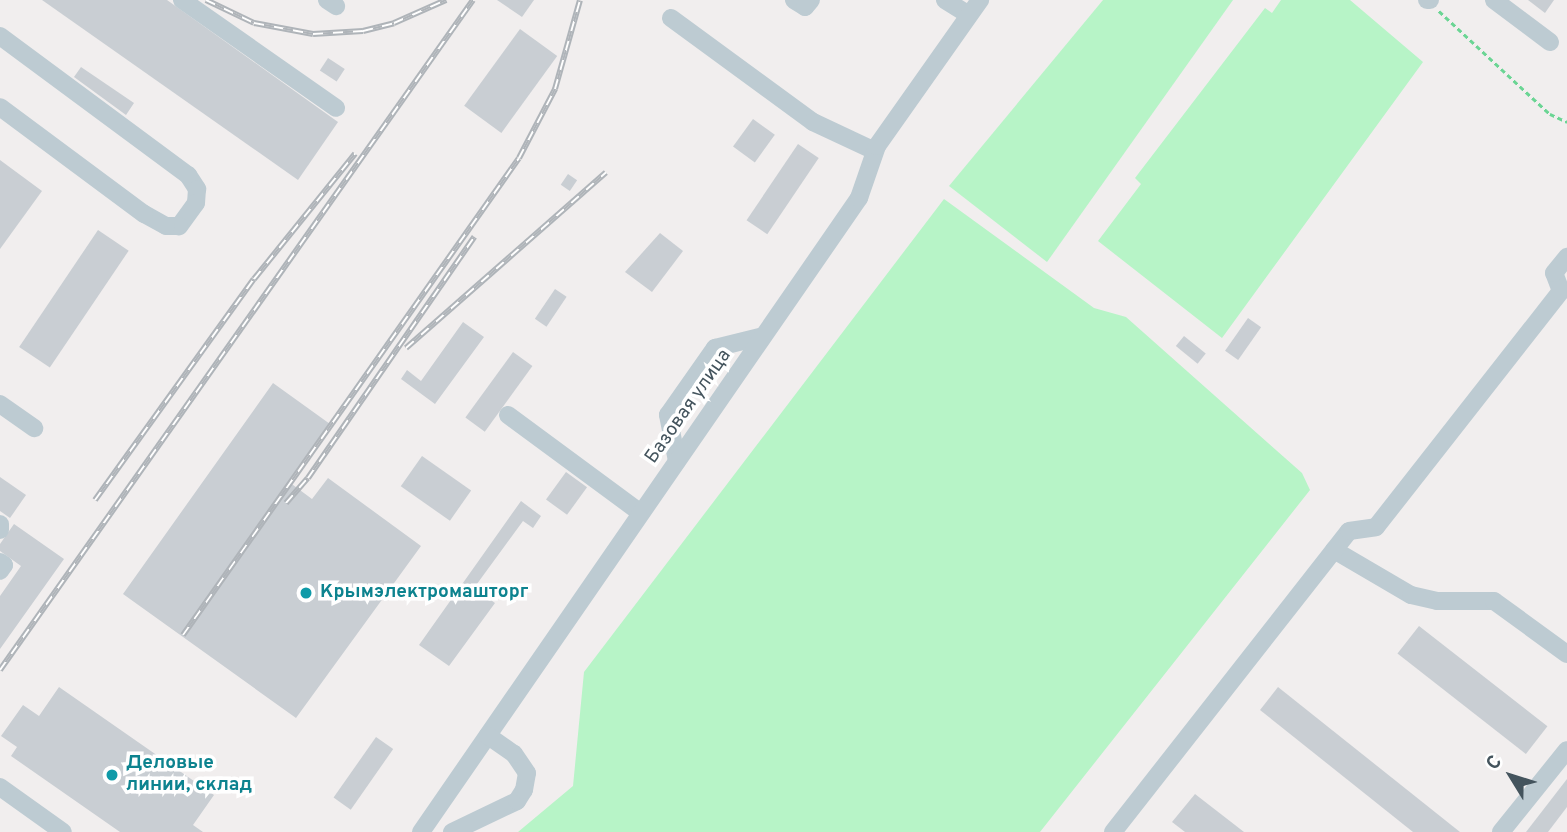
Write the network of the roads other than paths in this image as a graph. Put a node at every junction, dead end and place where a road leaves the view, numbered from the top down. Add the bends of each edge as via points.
1 (182, 0) edge
2 (794, 0) edge
3 (811, 0) edge
4 (945, 0) edge
5 (980, 0) edge
6 (1494, 0) edge
7 (969, 15) junction
8 (671, 18) dead end
9 (0, 36) edge
10 (1550, 42) dead end
11 (0, 107) edge
12 (336, 108) dead end
13 (875, 151) junction
14 (1567, 257) edge
15 (763, 336) junction
16 (0, 404) edge
17 (508, 415) dead end
18 (34, 428) dead end
19 (677, 461) junction
20 (641, 513) junction
21 (0, 524) edge
22 (0, 530) edge
23 (1334, 550) junction
24 (0, 562) edge
25 (0, 571) edge
26 (1567, 654) edge
27 (488, 736) junction
28 (1567, 750) edge
29 (0, 787) edge
30 (63, 832) edge
31 (421, 832) edge
32 (452, 832) edge
33 (1113, 832) edge
34 (1502, 832) edge

1 - 12 street
2 - 3 street via 805,8
4 - 7 street
5 - 7 street, Базовая улица
6 - 10 street
7 - 13 street, Базовая улица
8 - 13 street via 813,122
9 - 11 street via 188,175 197,189 197,203 179,226 166,226
13 - 15 street, Базовая улица via 859,198
14 - 23 street via 1554,273 1561,290 1376,527 1349,531
15 - 19 street, Базовая улица
15 - 19 street via 715,348 668,415
16 - 18 street
17 - 20 street
19 - 20 street, Базовая улица
20 - 27 street, Базовая улица
21 - 22 street
23 - 26 street via 1411,595 1437,601 1494,601
23 - 33 street
24 - 25 street via 4,565
27 - 31 street, Базовая улица
27 - 32 street via 514,754 527,773 524,790 517,801
28 - 34 street
29 - 30 street

